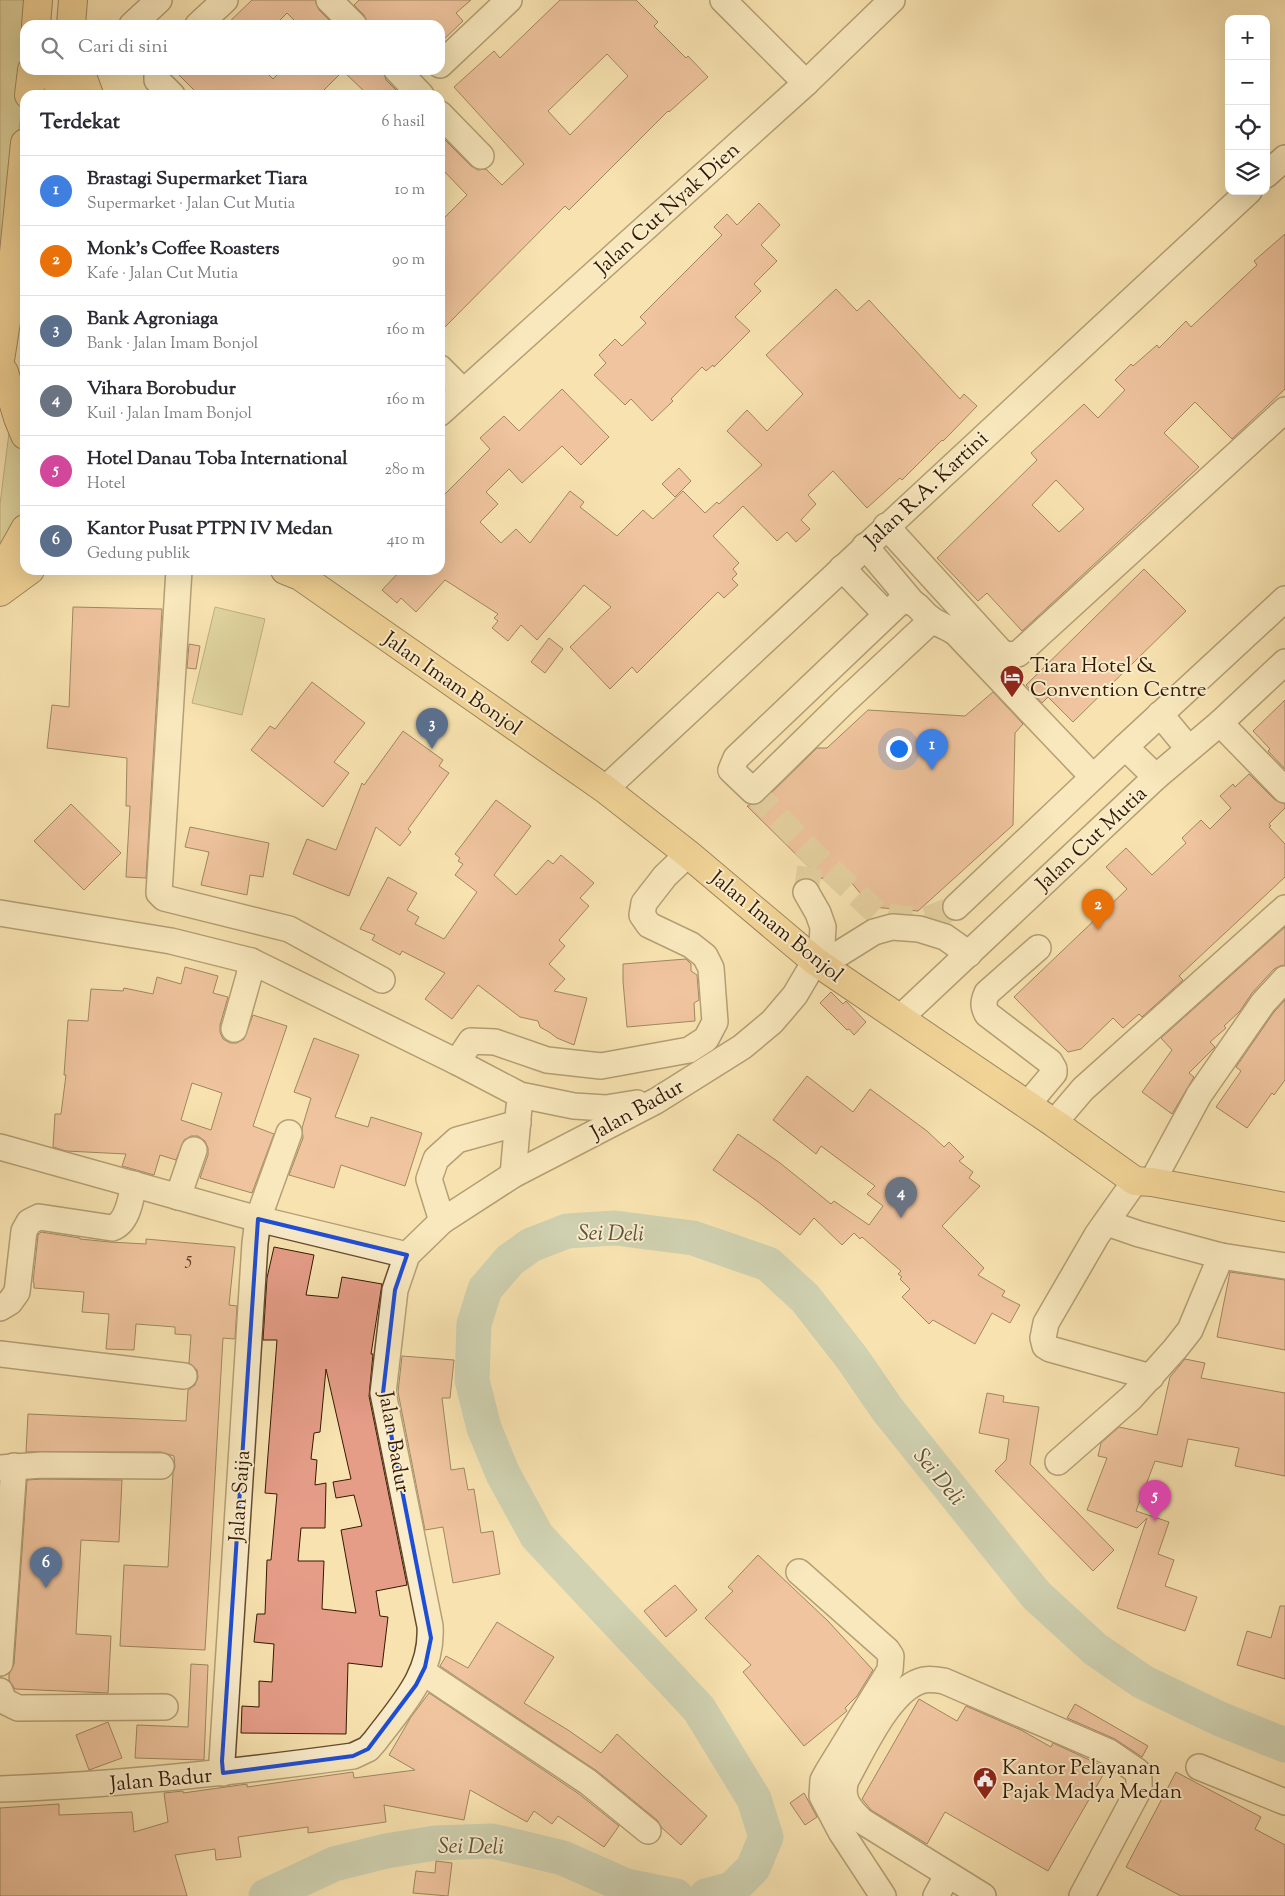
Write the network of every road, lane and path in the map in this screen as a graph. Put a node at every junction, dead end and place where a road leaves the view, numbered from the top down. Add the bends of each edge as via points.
1 (38, 0) edge
2 (73, 0) edge
3 (159, 0) edge
4 (225, 0) edge
5 (330, 0) edge
6 (509, 0) edge
7 (723, 0) edge
8 (892, 0) edge
9 (36, 20) edge
10 (71, 20) edge
11 (137, 20) edge
12 (203, 20) edge
13 (349, 20) edge
14 (445, 60) edge
15 (31, 75) edge
16 (54, 75) edge
17 (157, 75) edge
18 (402, 75) edge
19 (806, 83) junction
20 (30, 90) edge
21 (60, 90) edge
22 (167, 90) edge
23 (417, 90) edge
24 (445, 119) edge
25 (481, 156) dead end
26 (1245, 195) edge
27 (20, 211) edge
28 (4, 303) edge
29 (0, 360) edge
30 (0, 367) edge
31 (445, 373) edge
32 (463, 391) junction
33 (445, 408) edge
34 (1285, 410) edge
35 (20, 423) edge
36 (886, 526) junction
37 (20, 538) edge
38 (865, 546) junction
39 (842, 568) junction
40 (23, 575) edge
41 (179, 575) edge
42 (298, 575) edge
43 (0, 586) edge
44 (0, 592) edge
45 (1285, 599) edge
46 (912, 602) junction
47 (886, 614) junction
48 (932, 620) junction
49 (992, 658) junction
50 (1285, 662) edge
51 (1160, 714) junction
52 (1220, 723) junction
53 (1125, 747) junction
54 (1188, 748) junction
55 (1093, 777) junction
56 (1156, 777) junction
57 (605, 789) junction
58 (1285, 790) edge
59 (688, 854) junction
60 (806, 892) tunnel mouth
61 (956, 907) tunnel mouth
62 (1285, 908) edge
63 (0, 913) edge
64 (1038, 948) dead end
65 (969, 954) junction
66 (252, 961) junction
67 (818, 963) junction
68 (1285, 979) edge
69 (382, 980) dead end
70 (900, 1018) junction
71 (234, 1029) dead end
72 (457, 1062) junction
73 (520, 1095) junction
74 (656, 1101) junction
75 (1027, 1105) junction
76 (518, 1123) junction
77 (1054, 1123) junction
78 (290, 1133) dead end
79 (0, 1147) edge
80 (194, 1150) dead end
81 (513, 1175) junction
82 (1144, 1182) junction
83 (134, 1184) junction
84 (178, 1197) junction
85 (1285, 1207) edge
86 (258, 1219) junction
87 (442, 1221) junction
88 (1107, 1223) junction
89 (407, 1255) junction
90 (1221, 1256) junction
91 (1285, 1266) edge
92 (0, 1308) edge
93 (0, 1354) edge
94 (184, 1376) dead end
95 (1151, 1377) junction
96 (1058, 1462) dead end
97 (161, 1466) dead end
98 (7, 1467) edge
99 (799, 1572) dead end
100 (0, 1663) edge
101 (423, 1672) junction
102 (0, 1691) edge
103 (165, 1707) dead end
104 (1199, 1767) dead end
105 (223, 1773) junction
106 (0, 1789) edge
107 (1285, 1802) edge
108 (648, 1831) dead end
109 (942, 1886) edge
110 (882, 1896) edge
111 (983, 1896) edge
112 (1082, 1896) edge

1 - 9 main road
2 - 10 main road
3 - 11 street
4 - 12 street
5 - 13 street
6 - 14 street
7 - 19 street
8 - 19 street, Jalan Cut Nyak Dien
15 - 20 main road
16 - 21 main road
17 - 22 street via 157,80
18 - 23 street
19 - 32 street, Jalan Cut Nyak Dien
24 - 25 street
26 - 36 street, Jalan R.A. Kartini
27 - 28 main road
28 - 29 main road
30 - 35 main road
31 - 32 street
32 - 33 street, Jalan Cut Nyak Dien
34 - 49 street via 1018,654
36 - 38 street, Jalan R.A. Kartini
36 - 49 street
37 - 43 main road
38 - 39 street, Jalan R.A. Kartini
38 - 46 street
39 - 47 street
39 - 57 street, Jalan R.A. Kartini
40 - 44 main road
41 - 69 street via 159,893 164,898 289,929
42 - 57 main road, Jalan Imam Bonjol
45 - 51 street
46 - 47 street via 902,600
46 - 48 street
47 - 48 street via 736,758 732,770 753,791
48 - 49 street via 947,626
49 - 55 street
50 - 52 street, Jalan Cut Mutia
51 - 53 street
51 - 54 street
52 - 54 street, Jalan Cut Mutia
52 - 58 street
53 - 55 street
53 - 56 street
54 - 56 street, Jalan Cut Mutia
55 - 61 street
56 - 65 street, Jalan Cut Mutia
57 - 59 main road, Jalan Imam Bonjol
59 - 67 main road, Jalan Imam Bonjol
59 - 72 street via 644,903 642,914 649,925 706,956 711,968 715,1022 706,1039 689,1050 601,1066 547,1060 495,1042 471,1041
60 - 67 street via 823,928
62 - 77 street via 1083,1089
63 - 66 street via 171,941
64 - 75 street via 987,993 984,1001 987,1014 1054,1068 1054,1073
65 - 67 street via 945,937 919,929 892,927 874,932
65 - 70 street, Jalan Cut Mutia
66 - 71 street
66 - 72 street
67 - 70 main road, Jalan Imam Bonjol
67 - 74 street, Jalan Badur via 772,1022 742,1047
68 - 82 street via 1262,1003
70 - 75 main road, Jalan Imam Bonjol
72 - 73 street
73 - 74 street via 582,1107 606,1108
73 - 76 street
74 - 81 street, Jalan Badur
75 - 77 main road, Jalan Imam Bonjol
76 - 81 street
76 - 87 street via 457,1140 436,1159 429,1179
77 - 82 main road, Jalan Imam Bonjol
78 - 86 street, Jalan Saija
79 - 83 street
80 - 84 street
81 - 87 street, Jalan Badur
82 - 85 main road, Jalan Imam Bonjol
82 - 88 street
83 - 84 street
83 - 92 street via 123,1221 118,1226 112,1228 39,1217 29,1222 24,1231 17,1292
84 - 86 street
86 - 89 street
86 - 105 street, Jalan Saija
87 - 89 street, Jalan Badur
88 - 90 street
88 - 95 street via 1046,1323 1045,1346
89 - 101 street, Jalan Badur via 394,1290 383,1393 430,1626 429,1651
90 - 91 street
90 - 95 street via 1190,1330
93 - 94 street
95 - 96 street
97 - 98 street
98 - 100 street
99 - 110 street via 891,1656 890,1670 828,1771 822,1789 822,1796 841,1832
101 - 105 street, Jalan Badur via 375,1741 360,1754
101 - 108 street via 588,1782
102 - 103 street via 4,1701 18,1708
104 - 107 street
105 - 106 street, Jalan Badur via 120,1783
109 - 111 street
109 - 112 street via 850,1810 843,1788 884,1713 894,1700 924,1680 944,1681 1109,1752 1137,1772 1139,1789

